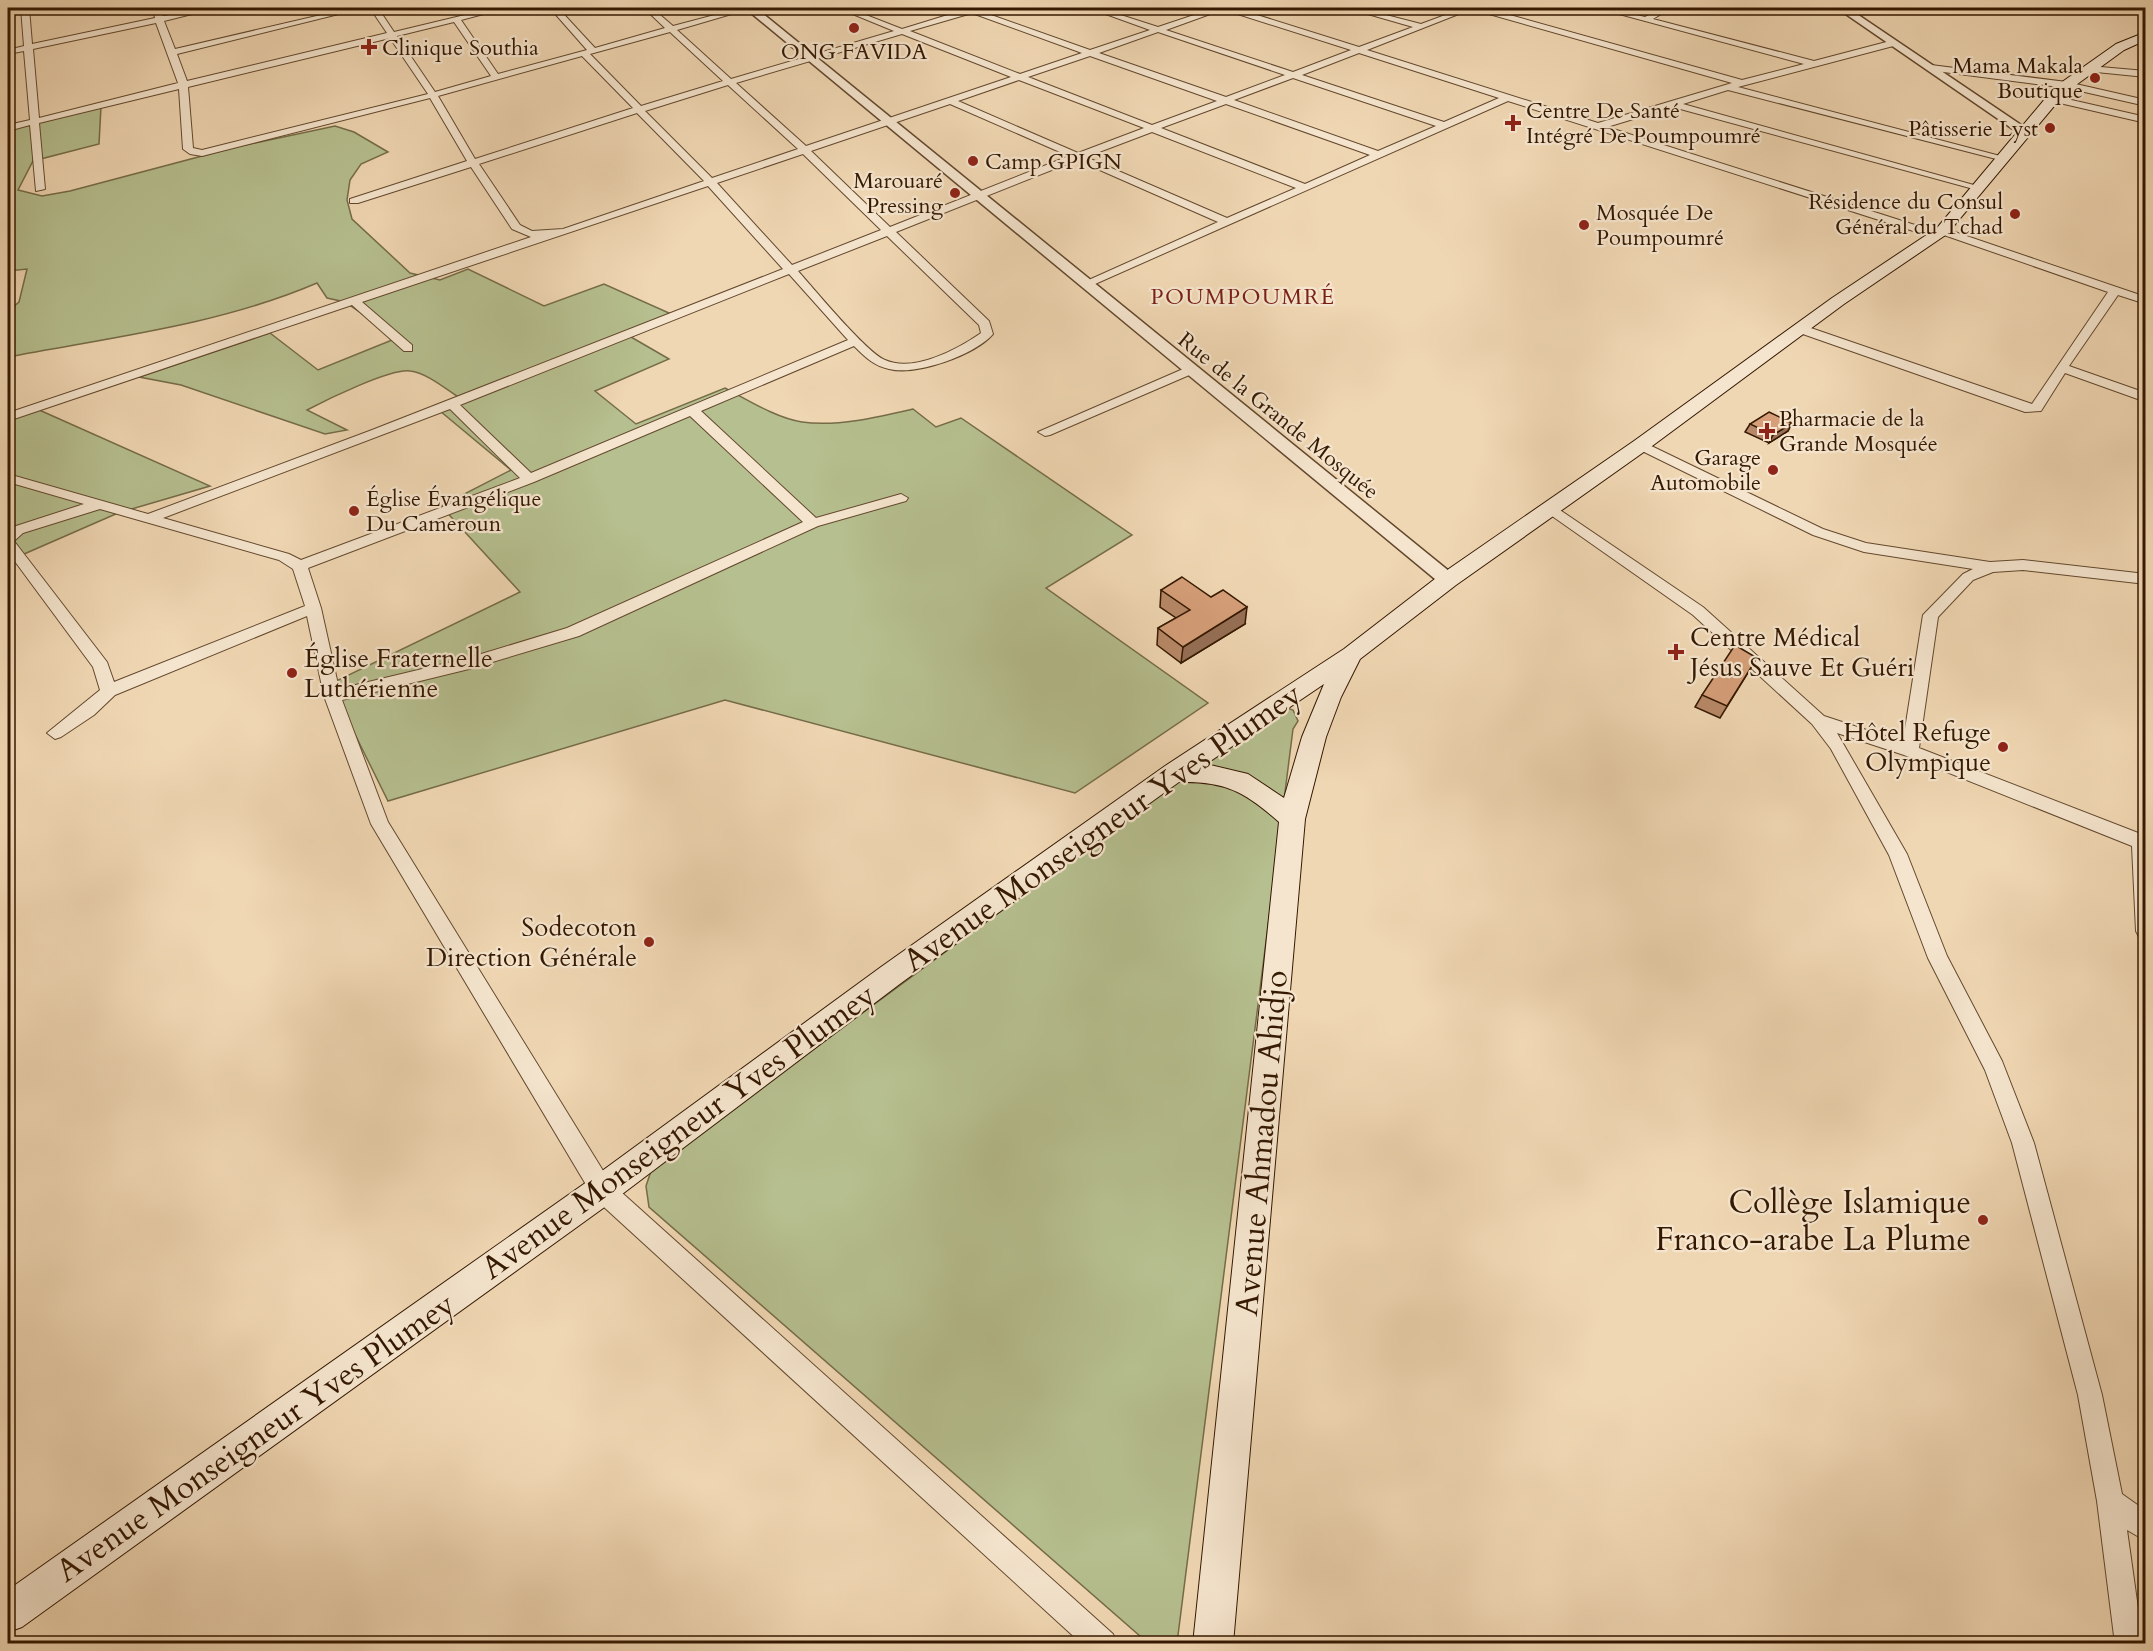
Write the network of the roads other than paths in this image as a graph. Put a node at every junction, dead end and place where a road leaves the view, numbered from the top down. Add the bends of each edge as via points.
1 (25, 8) edge
2 (157, 8) edge
3 (212, 8) edge
4 (359, 8) edge
5 (374, 8) edge
6 (502, 8) edge
7 (554, 8) edge
8 (648, 8) edge
9 (749, 8) edge
10 (842, 8) edge
11 (981, 8) edge
12 (1094, 8) edge
13 (1221, 8) edge
14 (1228, 8) edge
15 (1351, 8) edge
16 (1470, 8) edge
17 (1478, 8) edge
18 (1601, 8) edge
19 (1667, 8) edge
20 (1842, 8) edge
21 (967, 9) edge
22 (456, 19) junction
23 (158, 20) junction
24 (1647, 20) junction
25 (1421, 26) junction
26 (670, 28) junction
27 (1158, 29) junction
28 (904, 32) junction
29 (393, 34) junction
30 (2145, 35) edge
31 (1894, 44) junction
32 (27, 48) junction
33 (1359, 50) junction
34 (588, 51) junction
35 (8, 52) edge
36 (173, 52) junction
37 (1091, 52) junction
38 (812, 59) junction
39 (1816, 64) junction
40 (1931, 68) junction
41 (2089, 69) junction
42 (1292, 74) junction
43 (2145, 74) edge
44 (1022, 75) junction
45 (496, 77) junction
46 (729, 82) junction
47 (1742, 83) junction
48 (183, 85) junction
49 (2067, 85) junction
50 (1729, 88) junction
51 (1777, 89) junction
52 (433, 95) junction
53 (1508, 97) junction
54 (2054, 99) junction
55 (949, 100) junction
56 (1223, 101) junction
57 (2145, 103) edge
58 (1674, 104) junction
59 (641, 109) junction
60 (2145, 120) edge
61 (36, 121) junction
62 (887, 121) junction
63 (1443, 125) junction
64 (1599, 126) junction
65 (8, 128) edge
66 (1152, 129) junction
67 (2024, 131) junction
68 (804, 150) junction
69 (1377, 154) junction
70 (1079, 156) junction
71 (2001, 159) junction
72 (473, 163) junction
73 (710, 182) junction
74 (1304, 187) junction
75 (40, 189) dead end
76 (1977, 189) junction
77 (979, 196) junction
78 (354, 201) dead end
79 (1226, 222) junction
80 (887, 232) junction
81 (1939, 233) junction
82 (548, 235) junction
83 (792, 269) junction
84 (1086, 285) junction
85 (2114, 291) junction
86 (2145, 300) edge
87 (354, 301) junction
88 (1801, 329) junction
89 (856, 341) junction
90 (408, 348) dead end
91 (2062, 368) junction
92 (1190, 370) junction
93 (2145, 398) edge
94 (452, 404) junction
95 (692, 410) junction
96 (8, 417) edge
97 (1045, 432) dead end
98 (1641, 445) junction
99 (8, 478) edge
100 (529, 479) junction
101 (901, 498) dead end
102 (101, 504) junction
103 (1549, 509) junction
104 (150, 518) junction
105 (813, 523) junction
106 (8, 541) edge
107 (300, 566) junction
108 (1990, 567) junction
109 (2145, 579) edge
110 (1448, 580) junction
111 (313, 608) junction
112 (1352, 654) junction
113 (109, 691) junction
114 (332, 696) junction
115 (1818, 720) junction
116 (55, 733) dead end
117 (1910, 751) junction
118 (1174, 773) junction
119 (1292, 819) junction
120 (2143, 844) edge
121 (2145, 931) edge
122 (602, 1190) junction
123 (2110, 1501) junction
124 (2145, 1528) edge
125 (8, 1613) edge
126 (1103, 1644) edge
127 (1213, 1644) edge
128 (2129, 1644) edge

1 - 32 street
2 - 23 street
3 - 23 street
4 - 36 street
5 - 29 street
6 - 22 street
7 - 34 street
8 - 26 street
9 - 26 street
9 - 38 street, Rue de la Grande Mosquée
10 - 28 street
11 - 21 street
12 - 27 street
13 - 27 street
14 - 33 street
15 - 25 street
16 - 25 street
17 - 47 street
18 - 24 street
19 - 24 street
20 - 31 street
21 - 28 street
21 - 37 street
22 - 29 street
22 - 45 street
23 - 32 street
23 - 36 street
24 - 39 street
25 - 33 street
26 - 34 street
26 - 46 street
27 - 37 street
27 - 42 street
28 - 38 street
28 - 44 street
29 - 48 street
29 - 52 street
30 - 41 main road, Avenue Monseigneur Yves Plumey
31 - 39 street
31 - 40 street
32 - 35 street
32 - 61 street
33 - 42 street
33 - 53 street
34 - 45 street
34 - 59 street
36 - 48 street
37 - 44 street
37 - 56 street
38 - 46 street
38 - 62 street, Rue de la Grande Mosquée
39 - 51 street
40 - 49 street
40 - 67 street
41 - 43 street
41 - 49 main road, Avenue Monseigneur Yves Plumey
42 - 56 street
42 - 63 street
44 - 55 street
44 - 66 street
45 - 52 street
46 - 59 street
46 - 68 street
47 - 50 street
47 - 51 street
48 - 52 street via 188,149 202,153
48 - 61 street
49 - 54 main road, Avenue Monseigneur Yves Plumey
49 - 57 street
50 - 51 street
50 - 58 street
51 - 71 street
52 - 72 street
53 - 63 street
53 - 64 street
54 - 60 street
54 - 67 main road, Avenue Monseigneur Yves Plumey
55 - 62 street
55 - 70 street
56 - 66 street
56 - 69 street
58 - 64 street
58 - 76 street
59 - 72 street
59 - 73 street
61 - 65 street
61 - 75 street
62 - 68 street
62 - 77 street, Rue de la Grande Mosquée
63 - 69 street
64 - 81 street
66 - 70 street
66 - 74 street
67 - 71 main road, Avenue Monseigneur Yves Plumey
68 - 73 street
68 - 80 street
69 - 74 street
70 - 77 street
70 - 79 street
71 - 76 main road, Avenue Monseigneur Yves Plumey
72 - 78 street
72 - 82 street via 516,227 530,234
73 - 82 street
73 - 83 street
74 - 79 street
76 - 81 main road, Avenue Monseigneur Yves Plumey
77 - 80 street
77 - 84 street, Rue de la Grande Mosquée
79 - 84 street
80 - 83 street
80 - 89 street via 985,324 987,334 975,344 945,357 905,367 881,364
81 - 85 street
81 - 88 main road, Avenue Monseigneur Yves Plumey
82 - 87 street
83 - 89 street
83 - 94 street
84 - 92 street, Rue de la Grande Mosquée
85 - 86 street
85 - 91 street
87 - 90 street
87 - 96 street
88 - 91 street via 2025,408 2036,408
88 - 98 main road, Avenue Monseigneur Yves Plumey
89 - 95 street
91 - 93 street
92 - 97 street
92 - 110 street, Rue de la Grande Mosquée
94 - 100 street
94 - 104 street
95 - 100 street
95 - 105 street
98 - 103 main road, Avenue Monseigneur Yves Plumey
98 - 108 street via 1818,532 1864,547
99 - 102 street
100 - 107 street
101 - 105 street
102 - 104 street
102 - 106 street via 18,530
103 - 110 main road, Avenue Monseigneur Yves Plumey
103 - 115 street via 1698,611
104 - 107 street via 284,557
105 - 114 street via 573,632 469,663
106 - 113 street via 101,666
107 - 111 street
108 - 109 street via 2023,565
108 - 117 street via 1968,577 1931,615
110 - 112 main road, Avenue Monseigneur Yves Plumey
111 - 113 street
111 - 114 street
112 - 118 main road, Avenue Monseigneur Yves Plumey
112 - 119 main road, Avenue Ahmadou Ahidjo via 1333,686 1305,759
113 - 116 street
114 - 122 street via 380,825
115 - 117 street
115 - 123 street via 1837,745 1898,854 1938,958 1995,1068 2023,1143 2090,1395
117 - 120 street
118 - 119 main road via 1217,773 1241,780
118 - 122 main road, Avenue Monseigneur Yves Plumey via 891,975
119 - 127 main road, Avenue Ahmadou Ahidjo
120 - 121 street
122 - 125 main road, Avenue Monseigneur Yves Plumey
122 - 126 street
123 - 124 street
123 - 128 street

